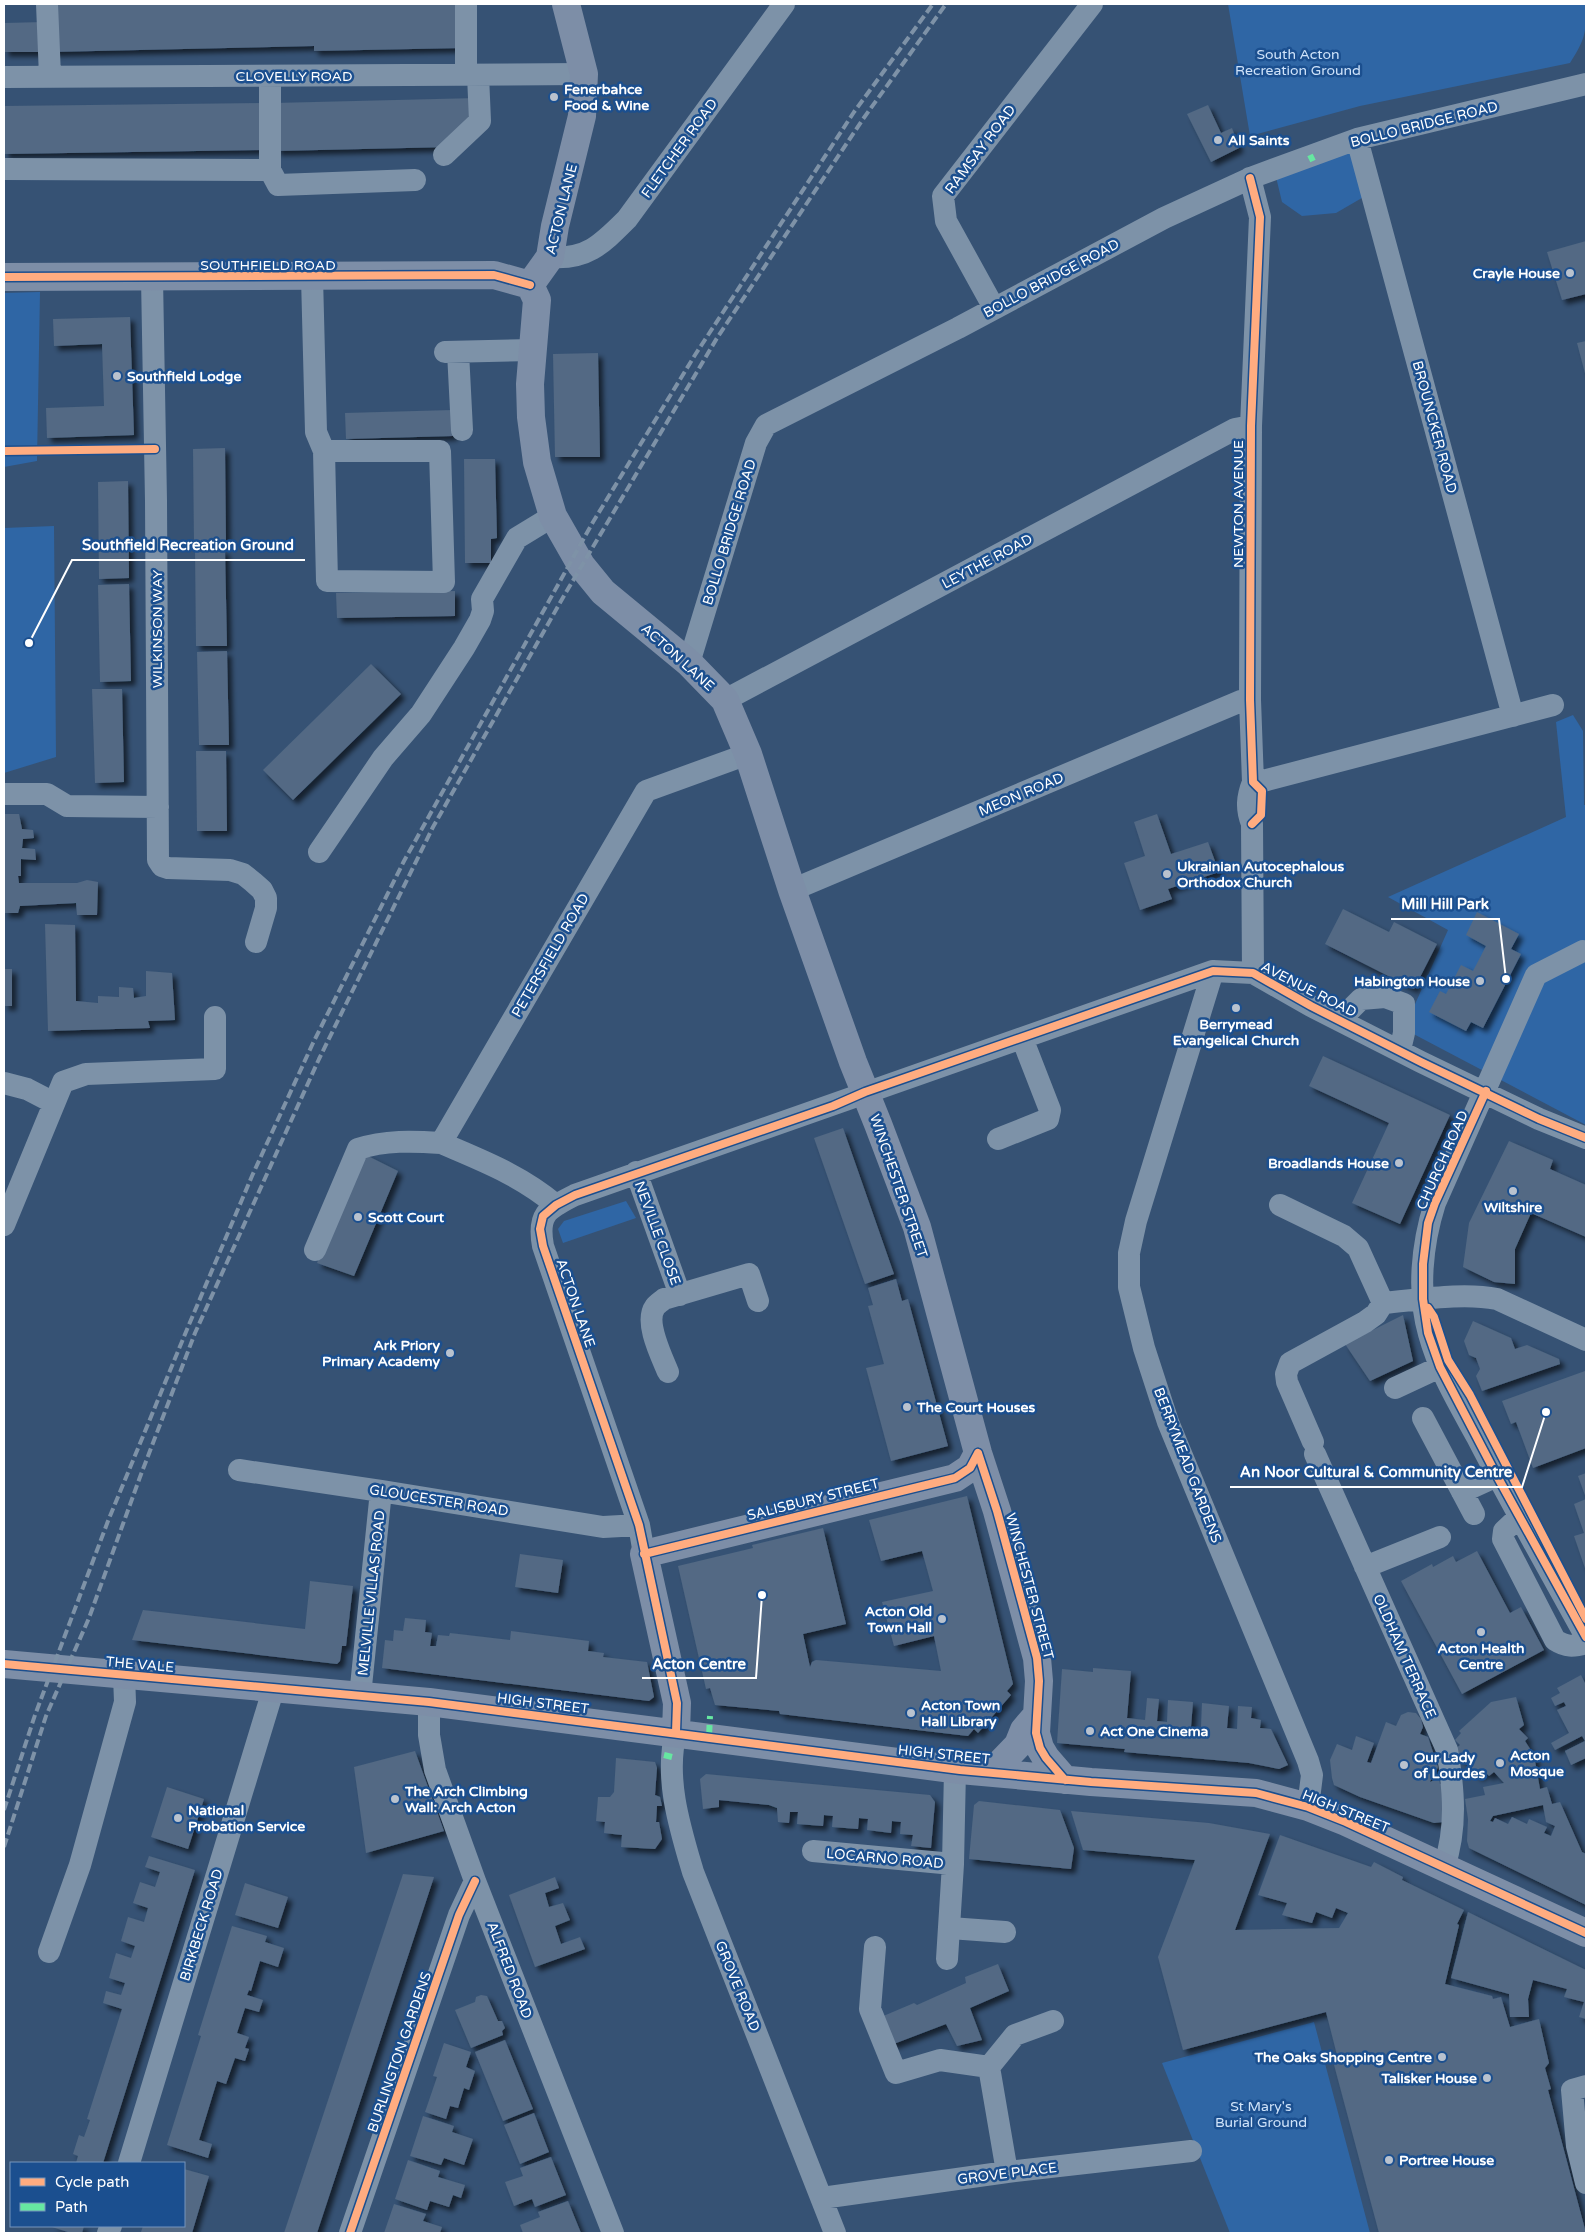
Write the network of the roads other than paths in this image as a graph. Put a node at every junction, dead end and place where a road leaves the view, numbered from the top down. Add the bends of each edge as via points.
1 (47, 4) edge
2 (466, 4) edge
3 (566, 4) edge
4 (784, 4) edge
5 (1092, 4) edge
6 (584, 74) junction
7 (472, 75) junction
8 (50, 76) junction
9 (270, 76) junction
10 (4, 77) edge
11 (1586, 84) edge
12 (1357, 139) junction
13 (444, 155) dead end
14 (4, 169) edge
15 (270, 170) junction
16 (1250, 178) junction
17 (415, 180) dead end
18 (550, 257) junction
19 (4, 277) edge
20 (312, 277) junction
21 (152, 278) junction
22 (530, 285) junction
23 (994, 308) junction
24 (534, 350) junction
25 (1251, 426) junction
26 (462, 430) dead end
27 (324, 452) junction
28 (553, 516) junction
29 (689, 663) junction
30 (725, 700) junction
31 (1250, 700) junction
32 (1553, 705) dead end
33 (1513, 716) junction
34 (748, 754) junction
35 (1252, 782) junction
36 (4, 794) edge
37 (158, 807) junction
38 (319, 852) dead end
39 (792, 890) junction
40 (256, 942) dead end
41 (1584, 951) dead end
42 (1213, 971) junction
43 (1253, 973) junction
44 (214, 1017) dead end
45 (1341, 1019) junction
46 (1022, 1038) junction
47 (1400, 1050) junction
48 (4, 1083) edge
49 (1486, 1091) junction
50 (865, 1092) junction
51 (54, 1103) junction
52 (1586, 1138) edge
53 (998, 1139) dead end
54 (441, 1143) junction
55 (636, 1172) junction
56 (556, 1205) junction
57 (1280, 1205) dead end
58 (4, 1225) edge
59 (315, 1250) dead end
60 (680, 1294) junction
61 (1423, 1299) junction
62 (758, 1301) dead end
63 (1383, 1303) junction
64 (1586, 1340) edge
65 (1440, 1367) junction
66 (668, 1372) dead end
67 (1395, 1388) dead end
68 (1423, 1418) dead end
69 (978, 1453) junction
70 (238, 1470) dead end
71 (1497, 1476) junction
72 (955, 1478) junction
73 (381, 1491) junction
74 (1462, 1492) junction
75 (992, 1496) junction
76 (1474, 1514) dead end
77 (1520, 1516) junction
78 (639, 1526) junction
79 (1440, 1537) dead end
80 (644, 1554) junction
81 (1365, 1566) junction
82 (1586, 1638) edge
83 (1586, 1643) edge
84 (4, 1664) edge
85 (124, 1675) junction
86 (274, 1687) junction
87 (360, 1696) junction
88 (428, 1702) junction
89 (1036, 1716) junction
90 (676, 1732) junction
91 (955, 1770) junction
92 (992, 1772) junction
93 (1065, 1780) junction
94 (1308, 1807) junction
95 (813, 1851) dead end
96 (953, 1864) junction
97 (1444, 1867) junction
98 (475, 1881) junction
99 (950, 1928) junction
100 (1005, 1932) dead end
101 (1586, 1933) edge
102 (875, 1947) dead end
103 (50, 1952) dead end
104 (947, 1959) dead end
105 (1053, 2021) dead end
106 (989, 2067) junction
107 (1586, 2086) edge
108 (1192, 2151) dead end
109 (129, 2162) edge
110 (1006, 2172) junction
111 (1586, 2183) edge
112 (822, 2198) junction
113 (350, 2233) edge
114 (613, 2233) edge
115 (835, 2233) edge

1 - 8 street
2 - 7 street
3 - 6 main road, ACTON LANE
4 - 18 street, FLETCHER ROAD via 627,219 601,244 582,255
5 - 23 street, RAMSAY ROAD via 943,196 946,221
6 - 7 street, CLOVELLY ROAD
6 - 18 main road, ACTON LANE via 582,116 554,226
7 - 9 street, CLOVELLY ROAD
7 - 13 street via 480,121
8 - 9 street, CLOVELLY ROAD
8 - 10 street, CLOVELLY ROAD
9 - 15 street
11 - 12 street, BOLLO BRIDGE ROAD
12 - 16 street, BOLLO BRIDGE ROAD
12 - 33 street, BROUNCKER ROAD
14 - 15 street
15 - 17 street via 278,185
16 - 23 street, BOLLO BRIDGE ROAD via 1164,218
16 - 25 street, NEWTON AVENUE via 1260,217
18 - 22 main road, ACTON LANE
19 - 21 main road, SOUTHFIELD ROAD
20 - 21 main road, SOUTHFIELD ROAD
20 - 22 main road, SOUTHFIELD ROAD via 494,275
20 - 27 street via 316,432
21 - 37 street, WILKINSON WAY
22 - 24 main road, ACTON LANE via 537,300
23 - 29 street, BOLLO BRIDGE ROAD via 766,425 756,443
24 - 26 street via 452,352
24 - 28 main road, ACTON LANE via 531,417 537,462
25 - 30 street, LEYTHE ROAD via 1236,429
25 - 31 street, NEWTON AVENUE
27 - 27 street via 327,581 444,582 440,451
28 - 29 main road, ACTON LANE via 582,565 603,592
28 - 38 street via 517,538 482,599 480,620 464,648 421,714 383,758
29 - 30 main road, ACTON LANE
30 - 34 main road, ACTON LANE
31 - 35 street, NEWTON AVENUE
31 - 39 street, MEON ROAD via 1241,701
32 - 33 street
33 - 35 street via 1264,782
34 - 39 main road, ACTON LANE
34 - 54 street, PETERSFIELD ROAD via 646,791
35 - 43 street, NEWTON AVENUE via 1248,793 1248,812 1252,824
36 - 37 street via 47,794 67,806
37 - 40 street, WILKINSON WAY via 158,860 162,866 230,870 243,874 262,890 266,908
39 - 50 main road, ACTON LANE
41 - 49 street, CHURCH ROAD via 1536,975
42 - 43 street, AVENUE ROAD
42 - 46 street, AVENUE ROAD
42 - 94 street, BERRYMEAD GARDENS via 1136,1221 1128,1253 1129,1286 1144,1348 1168,1422 1308,1761 1312,1775
43 - 45 street, AVENUE ROAD
44 - 51 street via 215,1069 86,1074 63,1082
45 - 47 street, AVENUE ROAD
45 - 47 street via 1361,999 1385,997 1404,1004 1404,1033
46 - 50 street, AVENUE ROAD
46 - 53 street via 1050,1110 1048,1119
47 - 49 street, AVENUE ROAD
48 - 51 street via 26,1089
49 - 52 street, AVENUE ROAD
49 - 61 street, CHURCH ROAD via 1428,1223
50 - 55 street, ACTON LANE via 827,1108
50 - 69 main road, WINCHESTER STREET via 916,1228
51 - 58 street
54 - 56 street via 515,1175
54 - 59 street via 411,1141 373,1144 358,1149
55 - 56 street, ACTON LANE
55 - 60 street, NEVILLE CLOSE
56 - 78 street, ACTON LANE via 543,1216 540,1229 543,1246
57 - 63 street via 1344,1236 1358,1248
60 - 62 street, NEVILLE CLOSE via 749,1274
60 - 66 street, NEVILLE CLOSE via 664,1299 654,1307 651,1320
61 - 63 street
61 - 64 street via 1497,1299
61 - 65 street, CHURCH ROAD via 1428,1333
63 - 81 street, OLDHAM TERRACE via 1365,1322 1296,1358 1286,1374
65 - 67 street
65 - 71 street, CHURCH ROAD
68 - 74 street
69 - 72 main road, SALISBURY STREET via 970,1468
69 - 75 main road, WINCHESTER STREET
70 - 73 street, GLOUCESTER ROAD
71 - 74 street
71 - 77 street, CHURCH ROAD
72 - 75 main road, SALISBURY STREET via 980,1481
72 - 80 main road, SALISBURY STREET
73 - 78 street, GLOUCESTER ROAD via 603,1527
73 - 87 street, MELVILLE VILLAS ROAD
74 - 76 street
75 - 89 main road, WINCHESTER STREET via 1037,1658
77 - 82 street, CHURCH ROAD
77 - 83 street via 1504,1530 1503,1539 1555,1640 1565,1646
78 - 80 street, ACTON LANE
79 - 81 street
80 - 90 main road, ACTON LANE via 677,1703
81 - 97 street, OLDHAM TERRACE via 1447,1750 1454,1806
84 - 85 main road, THE VALE
85 - 86 main road, THE VALE
85 - 103 street via 125,1702 80,1865
86 - 87 main road, HIGH STREET
86 - 109 street, BIRKBECK ROAD
87 - 88 main road, HIGH STREET
88 - 90 main road, HIGH STREET
88 - 98 street, ALFRED ROAD via 435,1770
89 - 92 main road via 1024,1730 1018,1744
89 - 93 main road, WINCHESTER STREET via 1040,1748
90 - 91 main road, HIGH STREET
90 - 112 street, GROVE ROAD via 671,1751 673,1792 693,1872
91 - 92 main road, HIGH STREET
91 - 96 street, LOCARNO ROAD
92 - 93 main road, HIGH STREET
93 - 94 main road, HIGH STREET via 1256,1793
94 - 97 main road, HIGH STREET
95 - 96 street, LOCARNO ROAD
96 - 99 street
97 - 101 main road, HIGH STREET
98 - 113 street, BURLINGTON GARDENS via 459,1915
98 - 114 street, ALFRED ROAD
99 - 100 street
99 - 104 street
102 - 106 street via 870,2009 896,2073 940,2060
105 - 106 street via 1015,2035
106 - 110 street
107 - 111 street via 1572,2090 1576,2146
108 - 110 street, GROVE PLACE
110 - 112 street, GROVE PLACE
112 - 115 street, GROVE ROAD

